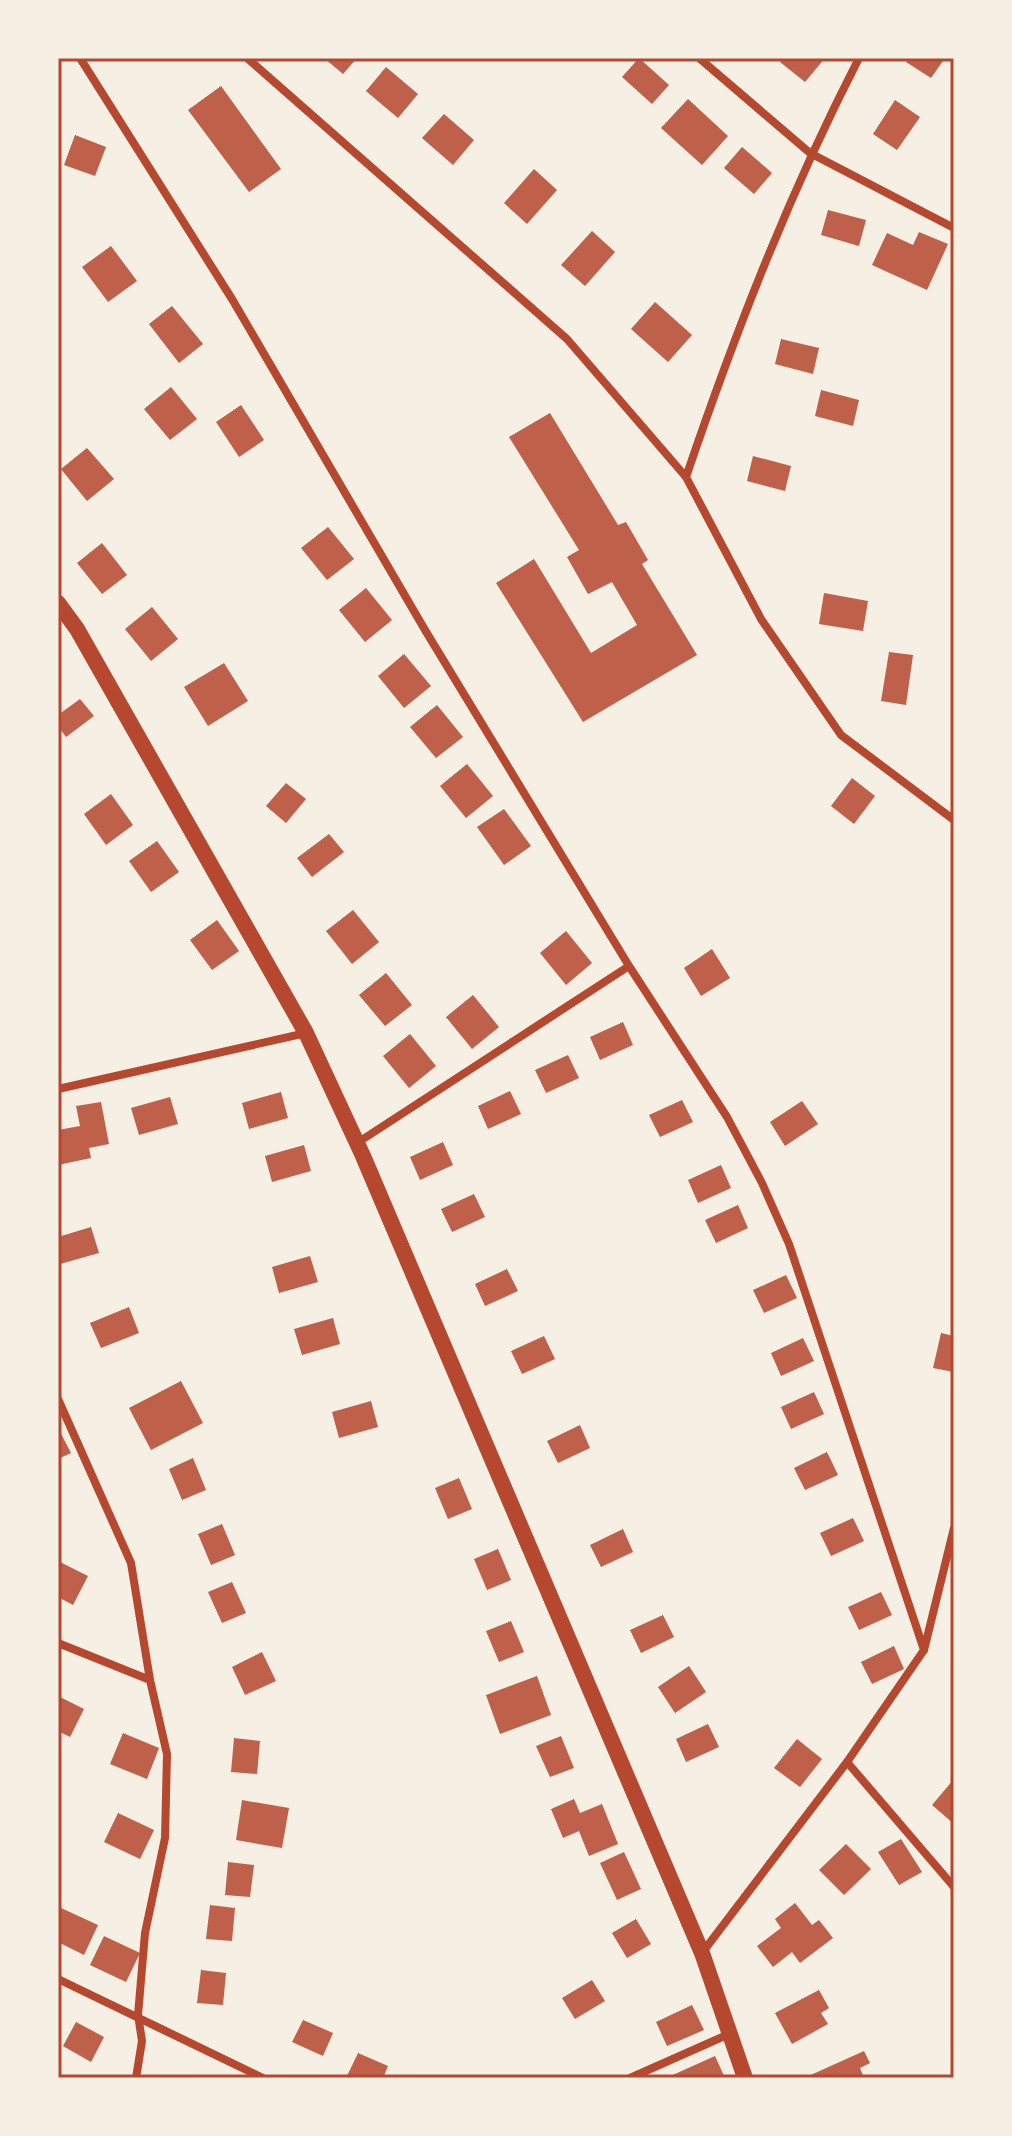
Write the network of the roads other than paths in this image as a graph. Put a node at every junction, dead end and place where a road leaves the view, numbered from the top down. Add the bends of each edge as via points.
1 (80, 58) edge
2 (247, 58) edge
3 (699, 58) edge
4 (859, 58) edge
5 (810, 153) junction
6 (954, 228) edge
7 (686, 477) junction
8 (58, 603) edge
9 (954, 820) edge
10 (629, 966) junction
11 (306, 1033) junction
12 (58, 1089) edge
13 (356, 1143) junction
14 (58, 1399) edge
15 (954, 1528) edge
16 (58, 1643) edge
17 (924, 1650) junction
18 (150, 1680) junction
19 (847, 1762) junction
20 (954, 1887) edge
21 (702, 1953) junction
22 (58, 1979) edge
23 (138, 2015) junction
24 (729, 2034) junction
25 (136, 2078) edge
26 (263, 2078) edge
27 (630, 2078) edge
28 (745, 2078) edge

1 - 10 street via 232,299
2 - 7 street via 567,339
3 - 5 street
4 - 5 street
5 - 6 street
5 - 7 street via 737,325
7 - 9 street via 761,619 841,735
8 - 11 main road
10 - 13 street
10 - 17 street via 727,1117 789,1244
11 - 12 street
11 - 13 main road
13 - 21 main road
14 - 18 street via 131,1563
15 - 17 street
16 - 18 street
17 - 19 street
18 - 23 street via 167,1754 165,1838 145,1933
19 - 20 street
19 - 21 street
21 - 24 main road
22 - 23 street
23 - 25 street via 142,2041
23 - 26 street
24 - 27 street
24 - 28 main road

